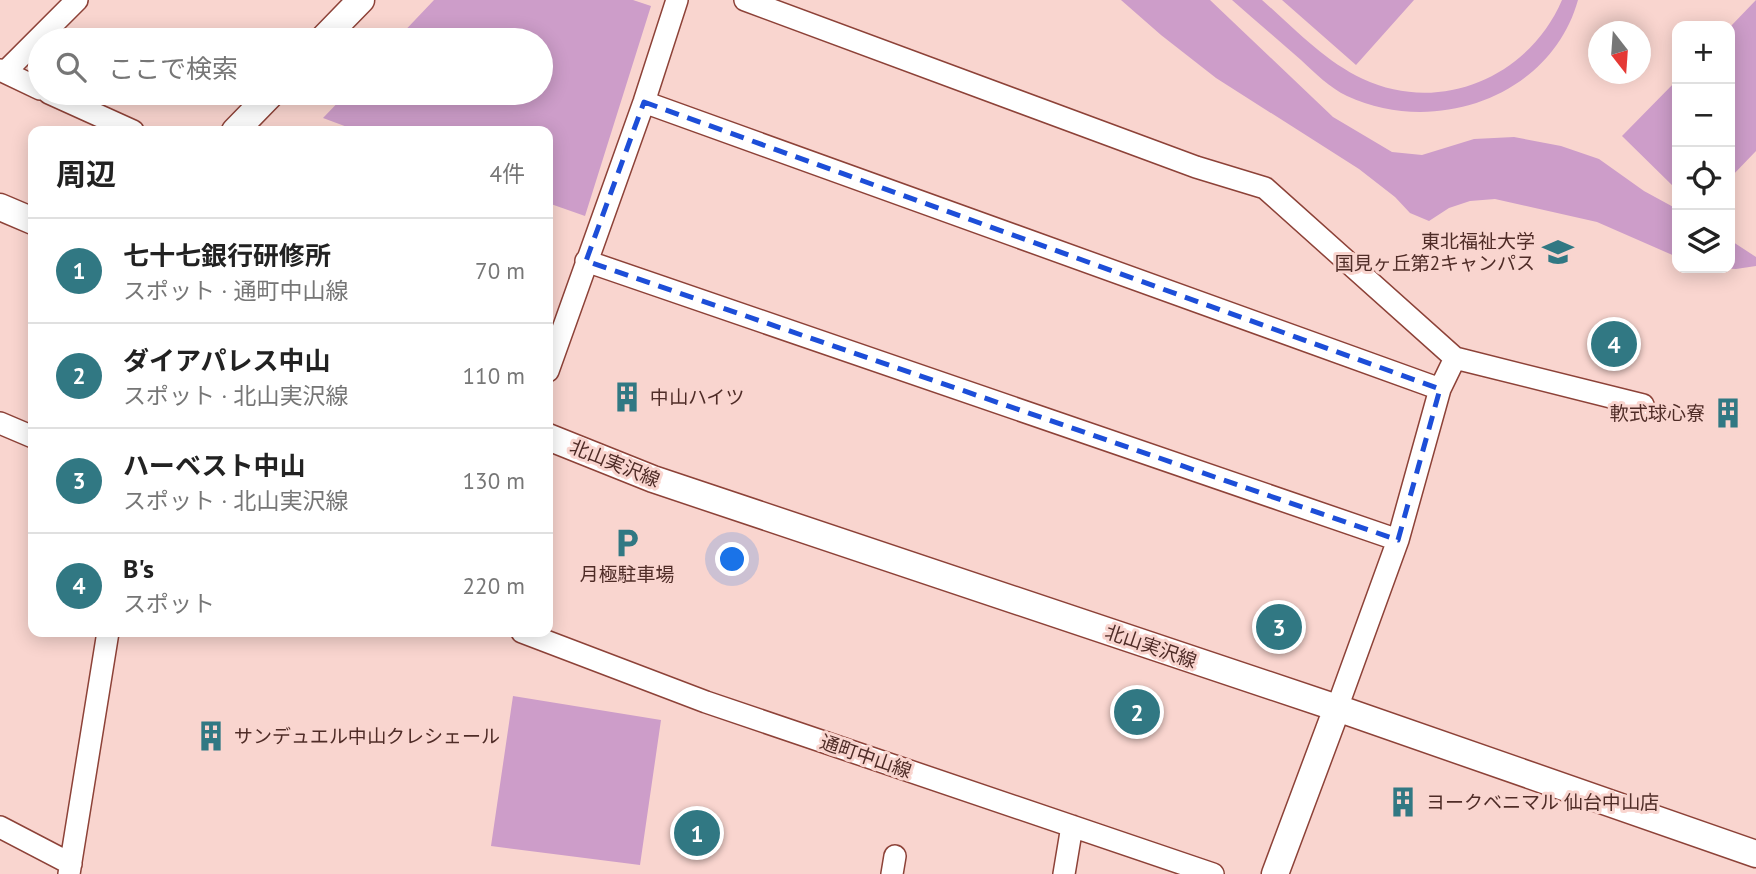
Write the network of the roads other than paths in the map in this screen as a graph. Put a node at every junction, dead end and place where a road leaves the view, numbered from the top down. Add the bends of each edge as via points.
1 (77, 0) edge
2 (361, 0) edge
3 (677, 0) edge
4 (745, 0) edge
5 (48, 28) edge
6 (334, 28) edge
7 (28, 47) edge
8 (3, 71) edge
9 (28, 83) edge
10 (644, 102) junction
11 (76, 105) edge
12 (260, 105) edge
13 (122, 126) edge
14 (240, 126) edge
15 (0, 207) edge
16 (28, 219) edge
17 (586, 261) junction
18 (553, 357) edge
19 (1455, 358) junction
20 (1440, 389) junction
21 (1643, 405) dead end
22 (0, 423) edge
23 (28, 436) edge
24 (553, 439) edge
25 (1398, 540) junction
26 (107, 637) edge
27 (535, 637) edge
28 (1337, 708) junction
29 (1072, 826) junction
30 (0, 827) edge
31 (1756, 853) edge
32 (70, 869) edge
33 (1064, 874) edge
34 (1213, 874) edge
35 (1275, 874) edge

1 - 5 street
2 - 6 street
3 - 10 street
4 - 19 street via 1196,167 1265,188
7 - 8 street
8 - 9 street
10 - 17 street
10 - 20 street
11 - 13 street
12 - 14 street
15 - 16 street
17 - 18 street
17 - 25 street
19 - 20 street
19 - 21 street
20 - 25 street
22 - 23 street
24 - 28 street, 北山実沢線 via 653,480
25 - 28 street
26 - 32 street
27 - 29 street, 通町中山線 via 706,702
28 - 31 street, 北山実沢線
28 - 35 street
29 - 33 street
29 - 34 street, 通町中山線
30 - 32 street

